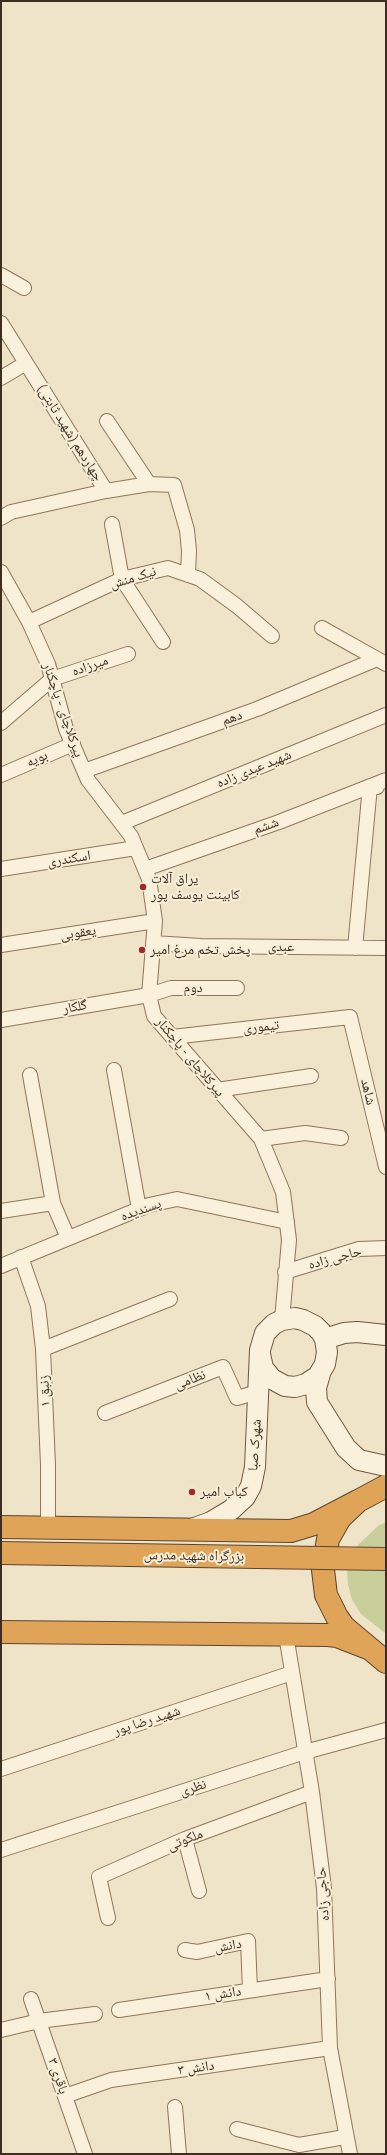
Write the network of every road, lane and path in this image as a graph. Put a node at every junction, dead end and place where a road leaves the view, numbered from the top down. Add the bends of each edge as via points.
1 (1, 274) edge
2 (24, 288) dead end
3 (1, 323) edge
4 (26, 363) junction
5 (1, 378) edge
6 (107, 421) dead end
7 (149, 484) junction
8 (106, 491) junction
9 (1, 518) edge
10 (112, 524) dead end
11 (1, 572) edge
12 (188, 575) junction
13 (122, 579) junction
14 (28, 622) junction
15 (322, 628) dead end
16 (272, 636) dead end
17 (163, 642) dead end
18 (128, 654) dead end
19 (381, 662) edge
20 (52, 679) junction
21 (386, 715) edge
22 (1, 723) edge
23 (72, 744) junction
24 (84, 771) junction
25 (1, 775) edge
26 (386, 780) edge
27 (370, 786) junction
28 (386, 787) edge
29 (122, 823) junction
30 (136, 848) junction
31 (145, 868) junction
32 (1, 870) edge
33 (155, 921) junction
34 (153, 943) junction
35 (1, 945) edge
36 (355, 948) junction
37 (386, 948) edge
38 (237, 988) dead end
39 (149, 995) junction
40 (350, 1017) joint
41 (1, 1020) edge
42 (172, 1037) junction
43 (114, 1070) dead end
44 (30, 1075) dead end
45 (311, 1076) dead end
46 (217, 1090) junction
47 (341, 1138) dead end
48 (261, 1139) junction
49 (386, 1168) edge
50 (53, 1203) junction
51 (139, 1209) junction
52 (1, 1211) edge
53 (287, 1222) junction
54 (68, 1238) junction
55 (386, 1248) edge
56 (21, 1257) junction
57 (1, 1266) edge
58 (285, 1272) junction
59 (170, 1299) dead end
60 (282, 1320) junction
61 (386, 1335) edge
62 (325, 1339) junction
63 (43, 1349) junction
64 (260, 1354) junction
65 (320, 1374) junction
66 (258, 1392) junction
67 (105, 1413) dead end
68 (386, 1466) edge
69 (386, 1486) edge
70 (358, 1501) junction
71 (1, 1526) edge
72 (48, 1527) junction
73 (192, 1530) junction
74 (1, 1553) edge
75 (386, 1559) edge
76 (1, 1632) edge
77 (286, 1635) junction
78 (368, 1648) junction
79 (386, 1662) edge
80 (292, 1673) junction
81 (386, 1730) edge
82 (306, 1752) junction
83 (1, 1768) edge
84 (312, 1792) junction
85 (185, 1839) junction
86 (1, 1850) edge
87 (199, 1891) dead end
88 (108, 1918) dead end
89 (185, 1950) dead end
90 (328, 1979) junction
91 (250, 1990) junction
92 (31, 1998) dead end
93 (119, 2010) dead end
94 (95, 2014) dead end
95 (39, 2021) junction
96 (1, 2030) edge
97 (330, 2048) junction
98 (65, 2096) junction
99 (175, 2107) dead end
100 (237, 2129) dead end
101 (345, 2137) junction
102 (85, 2154) edge
103 (179, 2154) edge
104 (350, 2154) edge

1 - 2 street
3 - 4 street, چهاردهم (شهید ثابتی)
4 - 5 street
4 - 8 street, چهاردهم (شهید ثابتی)
6 - 7 street
7 - 8 street, چهاردهم (شهید ثابتی)
7 - 12 street, چهاردهم (شهید ثابتی) via 174,485 187,530
8 - 9 street via 11,512
10 - 13 street
11 - 14 street, پیرکلاچای - پاچکنار
12 - 13 street, نیک منش via 168,568
12 - 16 street, نیک منش via 200,579
13 - 14 street, نیک منش
13 - 17 street
14 - 20 street, پیرکلاچای - پاچکنار via 48,664
15 - 19 street
18 - 20 street, میرزاده
19 - 24 street, دهم
20 - 22 street
20 - 23 street, پیرکلاچای - پاچکنار
21 - 29 street, شهید عبدی زاده
23 - 24 street, پیرکلاچای - پاچکنار
23 - 25 street, بویه
24 - 29 street, پیرکلاچای - پاچکنار via 88,780
26 - 27 street, ششم
27 - 28 street
27 - 31 street, ششم via 279,822
27 - 36 street
29 - 30 street, پیرکلاچای - پاچکنار
30 - 31 street, پیرکلاچای - پاچکنار
30 - 32 street, اسکندری
31 - 33 street, پیرکلاچای - پاچکنار
33 - 34 street, پیرکلاچای - پاچکنار
33 - 35 street, یعقوبی
34 - 36 street, عبدی
34 - 39 street, پیرکلاچای - پاچکنار
36 - 37 street, عبدی
38 - 39 street, دوم via 171,988
39 - 41 street, گلکار
39 - 42 street, پیرکلاچای - پاچکنار via 154,1016
40 - 42 street, تیموری
40 - 49 street, شاهد
42 - 46 street, پیرکلاچای - پاچکنار
43 - 51 street
44 - 50 street
45 - 46 street
46 - 48 street, پیرکلاچای - پاچکنار
47 - 48 street via 305,1133
48 - 53 street, پیرکلاچای - پاچکنار via 283,1192
50 - 52 street
50 - 54 street
51 - 53 street, پسندیده via 177,1199
51 - 54 street, پسندیده
53 - 58 street, پیرکلاچای - پاچکنار via 289,1240
54 - 56 street, پسندیده
55 - 58 street, حاجی زاده via 359,1250
56 - 57 street, پسندیده
56 - 63 street, زنبق ۱ via 38,1306
58 - 60 street, پیرکلاچای - پاچکنار
59 - 63 street
60 - 62 main road via 295,1318 307,1321 318,1329
60 - 64 main road via 265,1333 260,1345
61 - 62 main road via 357,1332
62 - 65 main road via 327,1356
63 - 72 street, زنبق ۱
64 - 65 main road via 267,1374 281,1384 302,1385
64 - 66 main road, شهرک صبا
65 - 68 main road via 316,1388 317,1402 346,1448 359,1460
66 - 67 street, نظامی via 237,1398 223,1367
66 - 73 main road, شهرک صبا via 255,1467 248,1492 231,1510
69 - 70 highway
70 - 73 highway, بزرگراه شهید مدرس via 298,1530
70 - 78 highway via 340,1518 331,1534 324,1558 323,1576 326,1595 337,1617 344,1627
71 - 72 highway, بزرگراه شهید مدرس
72 - 73 highway, بزرگراه شهید مدرس
74 - 75 highway, بزرگراه شهید مدرس, bridge
76 - 77 highway
77 - 78 highway via 331,1635
77 - 80 street, حاجی زاده
78 - 79 highway
80 - 82 street, حاجی زاده
80 - 83 street, شهید رضا پور
81 - 82 street, نظری
82 - 84 street, حاجی زاده
82 - 86 street, نظری
84 - 85 street, ملکوتی
84 - 90 street, حاجی زاده via 324,1888
85 - 87 street
85 - 88 street, ملکوتی via 99,1877
89 - 91 street, دانش via 197,1952 248,1941
90 - 91 street, دانش ۱
90 - 97 street, حاجی زاده
91 - 93 street, دانش ۱
92 - 95 street, باقری ۳
94 - 95 street
95 - 96 street
95 - 98 street, باقری ۳
97 - 98 street, دانش ۳ via 111,2080
97 - 101 street, حاجی زاده
98 - 102 street, باقری ۳
99 - 103 street
100 - 101 street via 299,2145
101 - 104 street, حاجی زاده

